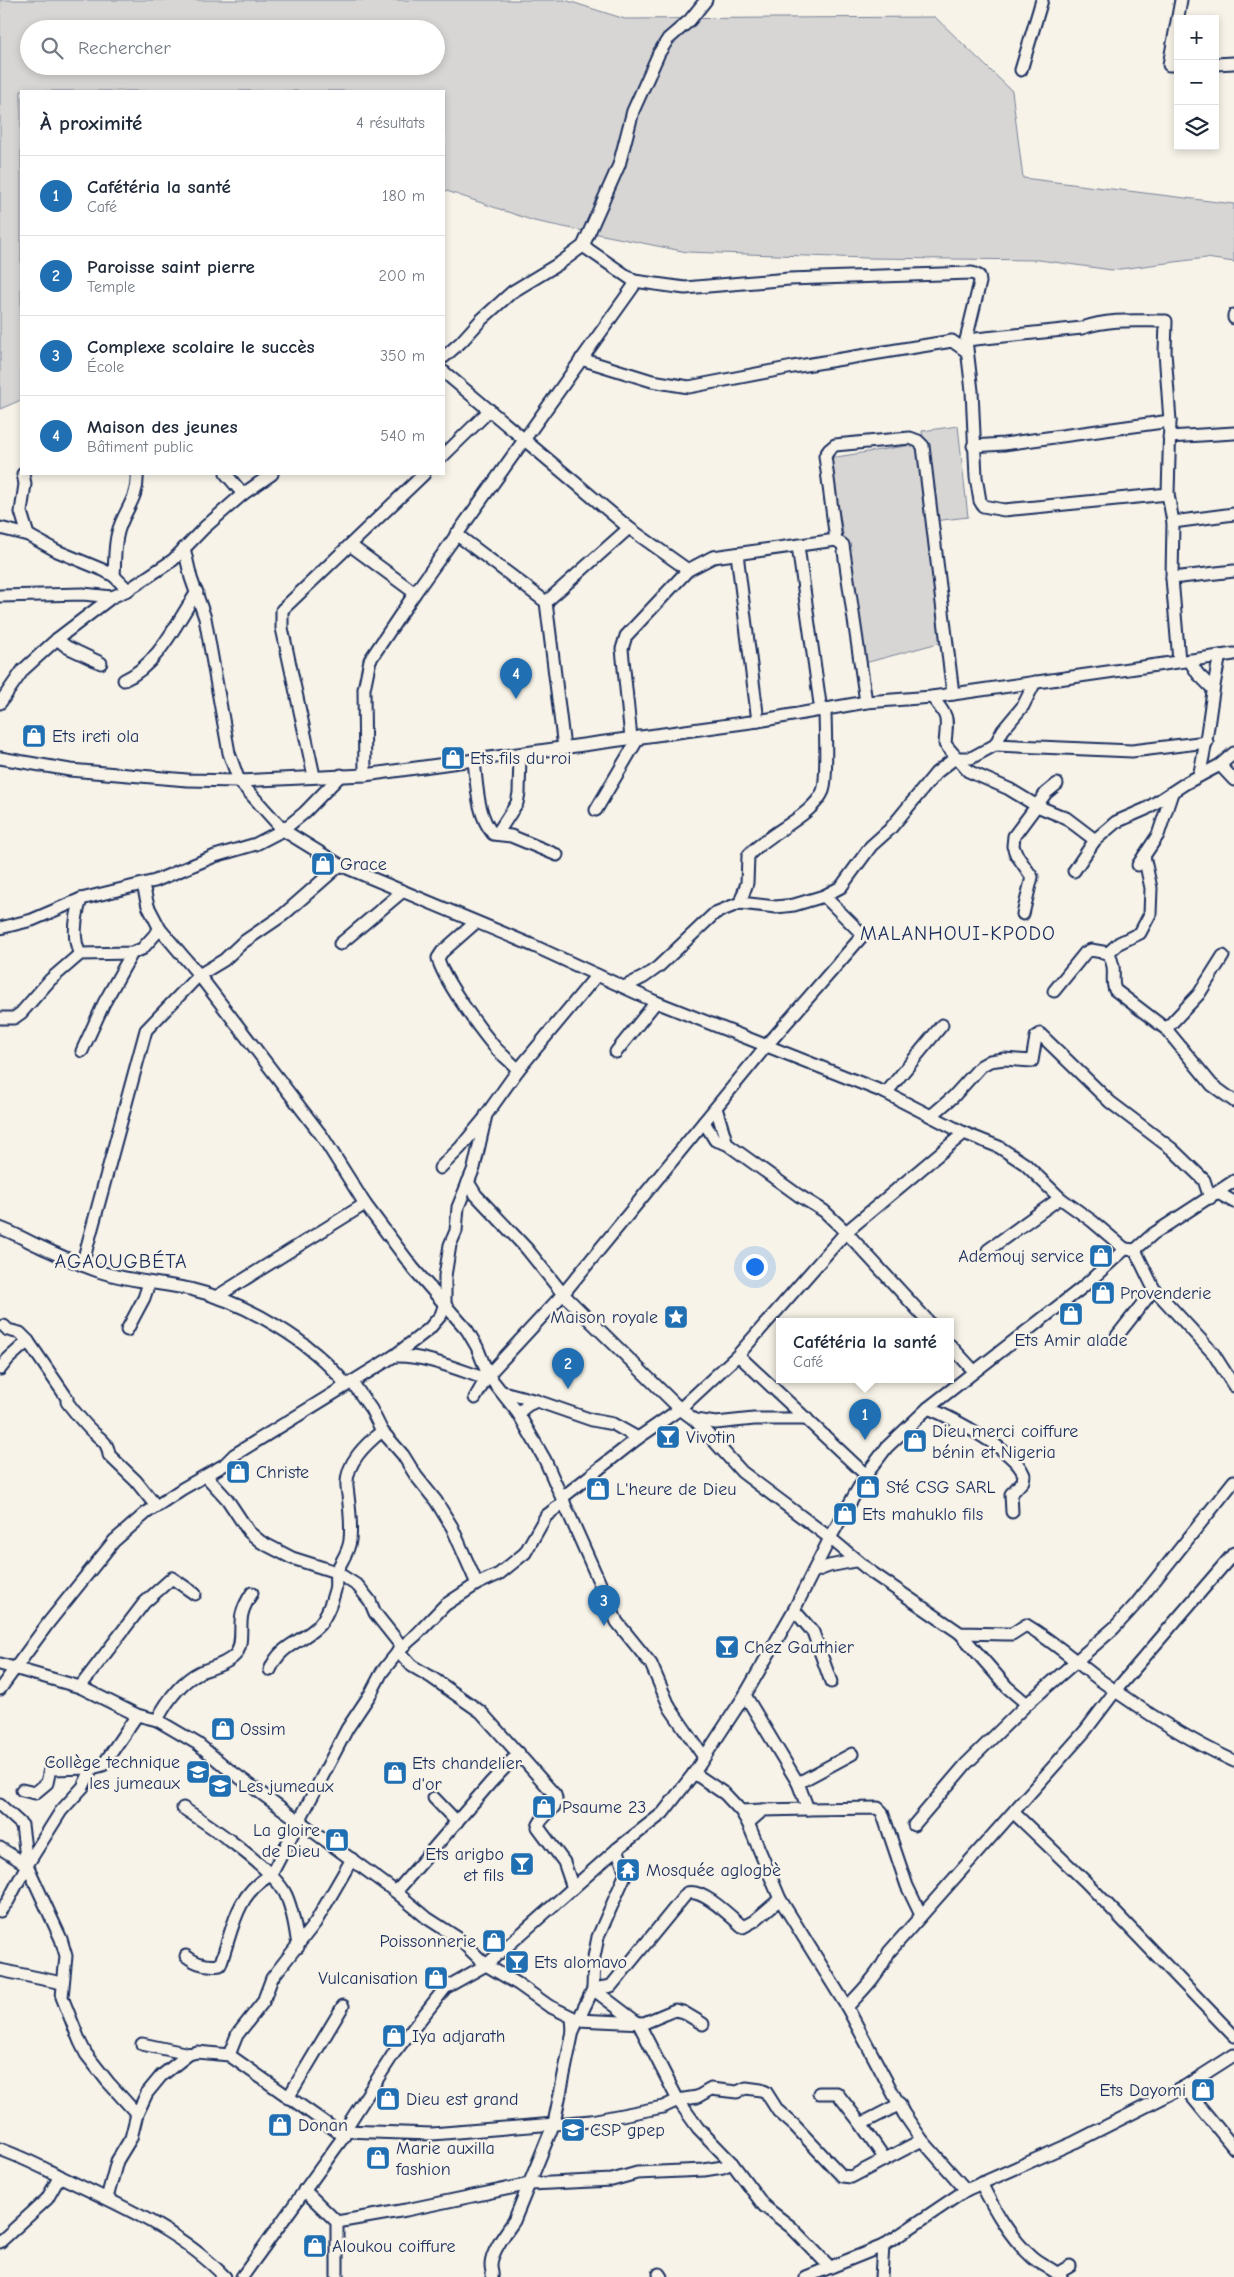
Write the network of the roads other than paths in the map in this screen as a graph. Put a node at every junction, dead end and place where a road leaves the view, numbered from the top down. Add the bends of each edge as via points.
1 (706, 0) edge
2 (1042, 0) edge
3 (1181, 0) edge
4 (1234, 63) edge
5 (1219, 64) edge
6 (1174, 65) edge
7 (1021, 70) dead end
8 (583, 246) junction
9 (634, 281) junction
10 (970, 320) junction
11 (952, 341) junction
12 (966, 346) junction
13 (445, 356) edge
14 (581, 359) junction
15 (445, 373) edge
16 (490, 410) junction
17 (1170, 421) junction
18 (1234, 433) edge
19 (1169, 438) junction
20 (523, 440) junction
21 (973, 446) junction
22 (445, 453) edge
23 (23, 475) edge
24 (137, 475) edge
25 (227, 475) edge
26 (271, 475) edge
27 (423, 475) edge
28 (243, 494) junction
29 (1168, 494) junction
30 (1234, 514) edge
31 (1173, 522) junction
32 (0, 528) edge
33 (629, 528) junction
34 (456, 534) junction
35 (28, 535) junction
36 (836, 540) junction
37 (350, 545) junction
38 (798, 546) junction
39 (184, 548) junction
40 (737, 554) junction
41 (688, 570) junction
42 (1234, 571) edge
43 (114, 576) junction
44 (1172, 578) junction
45 (128, 590) junction
46 (197, 592) junction
47 (415, 593) junction
48 (0, 596) edge
49 (112, 597) junction
50 (546, 602) junction
51 (57, 639) junction
52 (1234, 654) edge
53 (1220, 656) junction
54 (1184, 660) junction
55 (101, 663) dead end
56 (124, 680) dead end
57 (1035, 682) junction
58 (1212, 688) junction
59 (953, 694) junction
60 (932, 697) junction
61 (866, 702) junction
62 (0, 703) edge
63 (823, 710) junction
64 (758, 721) junction
65 (635, 738) junction
66 (1207, 742) junction
67 (995, 744) junction
68 (564, 748) junction
69 (1234, 753) edge
70 (520, 755) junction
71 (0, 758) edge
72 (955, 758) junction
73 (474, 761) junction
74 (1220, 765) junction
75 (341, 775) junction
76 (365, 775) junction
77 (314, 776) junction
78 (1199, 776) junction
79 (1234, 780) edge
80 (239, 781) junction
81 (1057, 784) dead end
82 (1172, 793) junction
83 (1037, 806) junction
84 (596, 810) dead end
85 (295, 820) junction
86 (282, 830) junction
87 (497, 834) junction
88 (1095, 840) junction
89 (300, 842) junction
90 (557, 855) dead end
91 (340, 865) junction
92 (1074, 871) dead end
93 (143, 885) junction
94 (403, 891) junction
95 (824, 896) junction
96 (81, 898) junction
97 (740, 903) junction
98 (1023, 914) dead end
99 (475, 923) junction
100 (0, 928) edge
101 (160, 929) junction
102 (340, 944) dead end
103 (132, 953) junction
104 (1108, 953) junction
105 (80, 954) junction
106 (1223, 956) dead end
107 (199, 975) junction
108 (597, 975) junction
109 (624, 987) junction
110 (1054, 991) dead end
111 (656, 1002) junction
112 (0, 1018) edge
113 (942, 1025) dead end
114 (1166, 1029) junction
115 (766, 1045) junction
116 (82, 1051) dead end
117 (616, 1052) dead end
118 (518, 1070) junction
119 (886, 1093) junction
120 (1234, 1101) edge
121 (716, 1108) junction
122 (486, 1116) junction
123 (931, 1116) junction
124 (704, 1122) junction
125 (964, 1134) junction
126 (727, 1144) junction
127 (440, 1168) dead end
128 (1234, 1181) edge
129 (468, 1182) junction
130 (1214, 1195) junction
131 (1060, 1198) junction
132 (1234, 1202) edge
133 (366, 1204) junction
134 (0, 1228) edge
135 (846, 1232) junction
136 (988, 1250) dead end
137 (1130, 1250) junction
138 (82, 1265) junction
139 (149, 1283) junction
140 (1154, 1289) junction
141 (562, 1294) junction
142 (216, 1297) junction
143 (445, 1303) junction
144 (925, 1318) edge
145 (4, 1326) dead end
146 (127, 1330) dead end
147 (1117, 1336) dead end
148 (28, 1341) junction
149 (954, 1349) edge
150 (738, 1355) junction
151 (394, 1356) junction
152 (0, 1369) edge
153 (974, 1371) junction
154 (487, 1377) junction
155 (349, 1384) junction
156 (1234, 1386) edge
157 (503, 1392) junction
158 (475, 1398) dead end
159 (537, 1402) junction
160 (928, 1408) junction
161 (680, 1409) junction
162 (518, 1413) junction
163 (807, 1419) junction
164 (695, 1420) junction
165 (382, 1431) junction
166 (638, 1438) junction
167 (866, 1475) junction
168 (206, 1476) junction
169 (1234, 1481) edge
170 (564, 1499) junction
171 (156, 1506) junction
172 (1012, 1512) dead end
173 (830, 1538) junction
174 (1234, 1553) edge
175 (855, 1561) junction
176 (336, 1572) junction
177 (813, 1572) junction
178 (478, 1584) junction
179 (252, 1593) dead end
180 (195, 1594) dead end
181 (794, 1610) junction
182 (960, 1633) junction
183 (400, 1649) junction
184 (1076, 1660) junction
185 (0, 1664) edge
186 (16, 1668) junction
187 (270, 1670) dead end
188 (831, 1682) dead end
189 (80, 1687) junction
190 (0, 1689) edge
191 (1116, 1690) junction
192 (745, 1695) junction
193 (1027, 1704) junction
194 (137, 1715) junction
195 (157, 1720) junction
196 (519, 1753) junction
197 (852, 1754) dead end
198 (704, 1756) junction
199 (1234, 1761) edge
200 (92, 1768) junction
201 (694, 1773) junction
202 (798, 1783) junction
203 (22, 1790) dead end
204 (434, 1798) dead end
205 (0, 1805) edge
206 (183, 1808) dead end
207 (808, 1809) junction
208 (763, 1810) junction
209 (741, 1812) junction
210 (1014, 1813) junction
211 (301, 1821) junction
212 (456, 1822) junction
213 (748, 1823) junction
214 (914, 1825) dead end
215 (0, 1848) edge
216 (617, 1849) junction
217 (352, 1859) junction
218 (27, 1865) junction
219 (271, 1875) junction
220 (573, 1888) junction
221 (396, 1892) junction
222 (780, 1899) junction
223 (0, 1911) edge
224 (921, 1916) junction
225 (298, 1947) junction
226 (186, 1956) dead end
227 (486, 1965) junction
228 (0, 1970) edge
229 (62, 1983) junction
230 (594, 1989) junction
231 (343, 2006) dead end
232 (847, 2007) junction
233 (574, 2023) junction
234 (639, 2024) junction
235 (704, 2024) dead end
236 (1234, 2036) edge
237 (142, 2044) dead end
238 (189, 2054) junction
239 (229, 2055) junction
240 (1234, 2055) edge
241 (1184, 2087) junction
242 (819, 2093) dead end
243 (288, 2098) junction
244 (678, 2100) junction
245 (900, 2104) junction
246 (663, 2107) junction
247 (137, 2114) junction
248 (690, 2117) junction
249 (554, 2123) junction
250 (861, 2124) junction
251 (344, 2134) junction
252 (922, 2140) junction
253 (1234, 2148) edge
254 (0, 2150) edge
255 (885, 2159) junction
256 (732, 2163) junction
257 (60, 2176) junction
258 (981, 2183) junction
259 (530, 2184) junction
260 (304, 2190) junction
261 (966, 2190) junction
262 (107, 2198) junction
263 (336, 2222) junction
264 (0, 2242) edge
265 (883, 2246) junction
266 (1070, 2266) dead end
267 (830, 2267) junction
268 (1060, 2275) edge
269 (225, 2277) edge
270 (242, 2277) edge
271 (337, 2277) edge
272 (492, 2277) edge
273 (806, 2277) edge
274 (881, 2277) edge

1 - 8 street via 659,52 633,111 619,165
2 - 7 street
3 - 6 street via 1169,65
4 - 5 street
8 - 9 street
8 - 13 street via 512,292
9 - 10 street via 685,288 789,279 972,272 979,276 980,282
9 - 14 street via 633,287
10 - 11 street
10 - 12 street
11 - 12 street
11 - 14 street via 690,387 652,381
12 - 17 street via 1082,328 1097,322 1166,322
12 - 21 street via 972,391
14 - 20 street
15 - 16 street
16 - 20 street
16 - 22 street
17 - 19 street
17 - 21 street
18 - 19 street
19 - 29 street
20 - 33 street
20 - 34 street
21 - 29 street via 980,501 990,508 1004,510
23 - 35 street via 26,484 21,512
24 - 43 street via 137,492 118,534
25 - 28 street
26 - 28 street
27 - 37 street
28 - 39 street
29 - 31 street
30 - 31 street
31 - 44 street
32 - 35 street
33 - 41 street
33 - 50 street
34 - 47 street
34 - 50 street
35 - 43 street via 57,552
36 - 38 street
36 - 59 street via 825,456 829,450 835,446 910,438 924,446
36 - 61 street via 843,545
37 - 47 street
37 - 77 street via 285,606 281,615
38 - 40 street
38 - 63 street
39 - 45 street via 173,560
39 - 46 street
40 - 41 street via 713,557
40 - 64 street
41 - 65 street via 624,641 622,649
42 - 44 street
43 - 45 street
44 - 54 street
45 - 49 street
46 - 56 street via 166,641 134,675
46 - 80 street via 229,753
47 - 76 street via 366,670
48 - 49 street via 83,594
49 - 51 street
50 - 68 street
51 - 55 street
51 - 62 street via 23,670
52 - 53 street
53 - 54 street
53 - 58 street
54 - 57 street
54 - 58 street
57 - 59 street
57 - 67 street via 1024,706
58 - 66 street
59 - 60 street
60 - 61 street
60 - 72 street via 946,715 945,744
61 - 63 street
63 - 64 street
63 - 97 street via 823,789 816,802 748,856 747,883
64 - 65 street
65 - 68 street
65 - 84 street
66 - 67 street via 1132,751
66 - 78 street
67 - 72 street via 971,758
68 - 70 street
69 - 74 street
70 - 73 street
70 - 87 street via 517,803
71 - 80 street via 94,772
72 - 83 street via 968,772 1009,789
72 - 95 street via 936,773 890,829 870,846 841,886
73 - 76 street
73 - 87 street via 484,822 492,834
74 - 78 street
74 - 79 street
75 - 76 street
75 - 77 street
75 - 85 street
77 - 80 street
78 - 82 street
80 - 86 street
81 - 83 street
82 - 88 street via 1116,822
82 - 104 street via 1158,835 1141,861 1151,888 1150,914 1140,933 1119,943
83 - 88 street via 1066,818
83 - 98 street via 1014,836 1016,854 1032,877
85 - 86 street
85 - 89 street
86 - 89 street
86 - 93 street via 256,844 215,856
87 - 90 street via 511,836
88 - 92 street
89 - 91 street
91 - 94 street
91 - 107 street via 283,915
93 - 96 street
93 - 101 street via 148,906
94 - 99 street
94 - 102 street
95 - 97 street via 776,907
95 - 115 street via 863,935
96 - 100 street via 32,920
96 - 105 street via 76,927 76,945
97 - 109 street via 715,913 658,967
99 - 108 street
99 - 118 street via 442,952 438,958 439,965 494,1046
101 - 103 street via 142,948
101 - 107 street
103 - 105 street
103 - 116 street
104 - 110 street via 1091,950 1085,953
104 - 114 street via 1115,970 1115,990
105 - 112 street via 50,980 21,1013 14,1018
106 - 114 street via 1199,994
107 - 133 street via 322,1136
107 - 138 street via 156,1017 142,1039
108 - 109 street
108 - 118 street
109 - 111 street
111 - 115 street
111 - 117 street
113 - 119 street
114 - 120 street via 1212,1085
115 - 119 street
115 - 121 street
118 - 122 street
119 - 123 street
121 - 124 street
121 - 126 street
122 - 127 street
122 - 129 street
123 - 125 street
123 - 130 street via 990,1061 1032,1060 1036,1037 1040,1034 1110,1102 1172,1149 1204,1180
124 - 126 street via 712,1137
124 - 141 street
125 - 131 street via 1010,1152
125 - 135 street
126 - 135 street via 816,1205
128 - 130 street
129 - 141 street
129 - 143 street via 458,1208 456,1231 446,1263
130 - 132 street
130 - 137 street
131 - 136 street
131 - 137 street
133 - 142 street
133 - 143 street via 413,1268
134 - 138 street
135 - 144 street
135 - 150 street
137 - 140 street
137 - 153 street
138 - 139 street via 124,1279
139 - 142 street
139 - 146 street
140 - 147 street
140 - 156 street via 1213,1353
141 - 154 street
141 - 161 street
142 - 155 street via 248,1309 274,1324
143 - 151 street via 441,1315 429,1329
143 - 154 street via 472,1338
145 - 148 street via 20,1332
148 - 152 street
148 - 171 street via 67,1402 104,1441 109,1455
149 - 153 street
150 - 161 street
150 - 163 street
151 - 154 street via 432,1361
151 - 155 street
153 - 160 street
154 - 157 street
154 - 158 street
155 - 165 street via 371,1409
155 - 168 street via 234,1455
157 - 159 street
157 - 162 street
159 - 162 street
159 - 166 street via 613,1424
160 - 167 street via 887,1447
160 - 172 street via 1004,1450 1017,1464 1024,1475 1011,1494
161 - 164 street
161 - 166 street
162 - 170 street
163 - 164 street via 716,1423
163 - 167 street
164 - 173 street via 742,1472
165 - 176 street via 361,1449 349,1476 350,1540
165 - 178 street via 436,1501 452,1527
166 - 170 street
167 - 173 street
168 - 171 street
168 - 176 street via 227,1499 248,1532 261,1542 292,1558
169 - 184 street via 1136,1604 1104,1638
170 - 178 street via 546,1516 525,1553 500,1574
170 - 198 street via 617,1622 650,1664 670,1708
171 - 186 street via 114,1541
173 - 175 street
173 - 177 street
174 - 191 street
175 - 177 street
175 - 182 street
176 - 183 street via 358,1586
176 - 187 street via 336,1589 318,1626 276,1656
177 - 181 street
178 - 183 street via 444,1605
179 - 195 street via 243,1612 236,1654 184,1684 166,1702
180 - 189 street via 172,1578 144,1602
181 - 188 street via 813,1632
181 - 192 street
182 - 184 street via 1012,1634 1026,1625
182 - 193 street via 1007,1688
183 - 196 street via 412,1666 481,1712
183 - 211 street via 347,1730
184 - 191 street
184 - 193 street
185 - 186 street
186 - 189 street
186 - 190 street
189 - 194 street
191 - 199 street via 1170,1728
191 - 210 street
192 - 198 street
192 - 202 street
193 - 214 street via 953,1777
194 - 195 street
194 - 200 street via 102,1765
195 - 211 street via 198,1744
196 - 212 street
196 - 220 street via 557,1800 538,1827 564,1862
197 - 202 street
198 - 201 street
200 - 203 street via 50,1769 47,1783 35,1793
200 - 218 street via 83,1787 61,1811
201 - 209 street via 725,1794
201 - 216 street via 663,1813
202 - 207 street
204 - 212 street
205 - 218 street via 22,1825
206 - 219 street
207 - 208 street
207 - 224 street via 878,1808
208 - 209 street
208 - 213 street
209 - 213 street
210 - 224 street via 979,1848
210 - 236 street via 1085,1881
211 - 217 street
211 - 219 street
212 - 221 street
213 - 222 street
215 - 218 street
216 - 220 street
216 - 230 street via 626,1873 598,1937
217 - 221 street
217 - 225 street
218 - 223 street
218 - 229 street via 66,1956
219 - 225 street via 286,1894
219 - 226 street via 250,1889 220,1965 207,1966
220 - 227 street
221 - 227 street via 458,1938
222 - 230 street via 743,1927 707,1898 697,1892 687,1893 611,1986
222 - 232 street
224 - 232 street via 889,1952 874,1978
225 - 239 street via 272,1978 262,2002 237,2035
227 - 233 street
227 - 251 street via 445,1988 394,2053
228 - 229 street
229 - 247 street via 65,2005 86,2054
230 - 233 street
230 - 234 street
231 - 243 street
232 - 245 street
233 - 234 street
233 - 249 street
234 - 235 street via 675,2010
234 - 244 street
237 - 238 street
238 - 239 street
238 - 247 street via 156,2082
239 - 243 street
240 - 241 street
241 - 253 street
241 - 258 street via 1075,2142
242 - 250 street via 837,2093
243 - 251 street
244 - 246 street
244 - 248 street
244 - 255 street via 697,2097 711,2089 761,2090 842,2176 851,2177
245 - 250 street
245 - 252 street
246 - 248 street
246 - 249 street via 591,2121
247 - 262 street via 131,2138 117,2161
248 - 256 street
249 - 251 street via 432,2134
249 - 259 street
250 - 255 street
251 - 260 street
252 - 255 street
252 - 261 street
254 - 257 street
256 - 259 street via 704,2170 637,2173 612,2180
256 - 267 street via 764,2206
257 - 262 street
257 - 264 street via 47,2199
258 - 261 street
258 - 268 street via 1014,2237 1031,2256
259 - 263 street
259 - 272 street via 496,2251 491,2264
260 - 263 street
260 - 270 street
261 - 265 street
262 - 269 street via 169,2232
263 - 271 street
265 - 267 street
265 - 274 street
266 - 268 street
267 - 273 street

